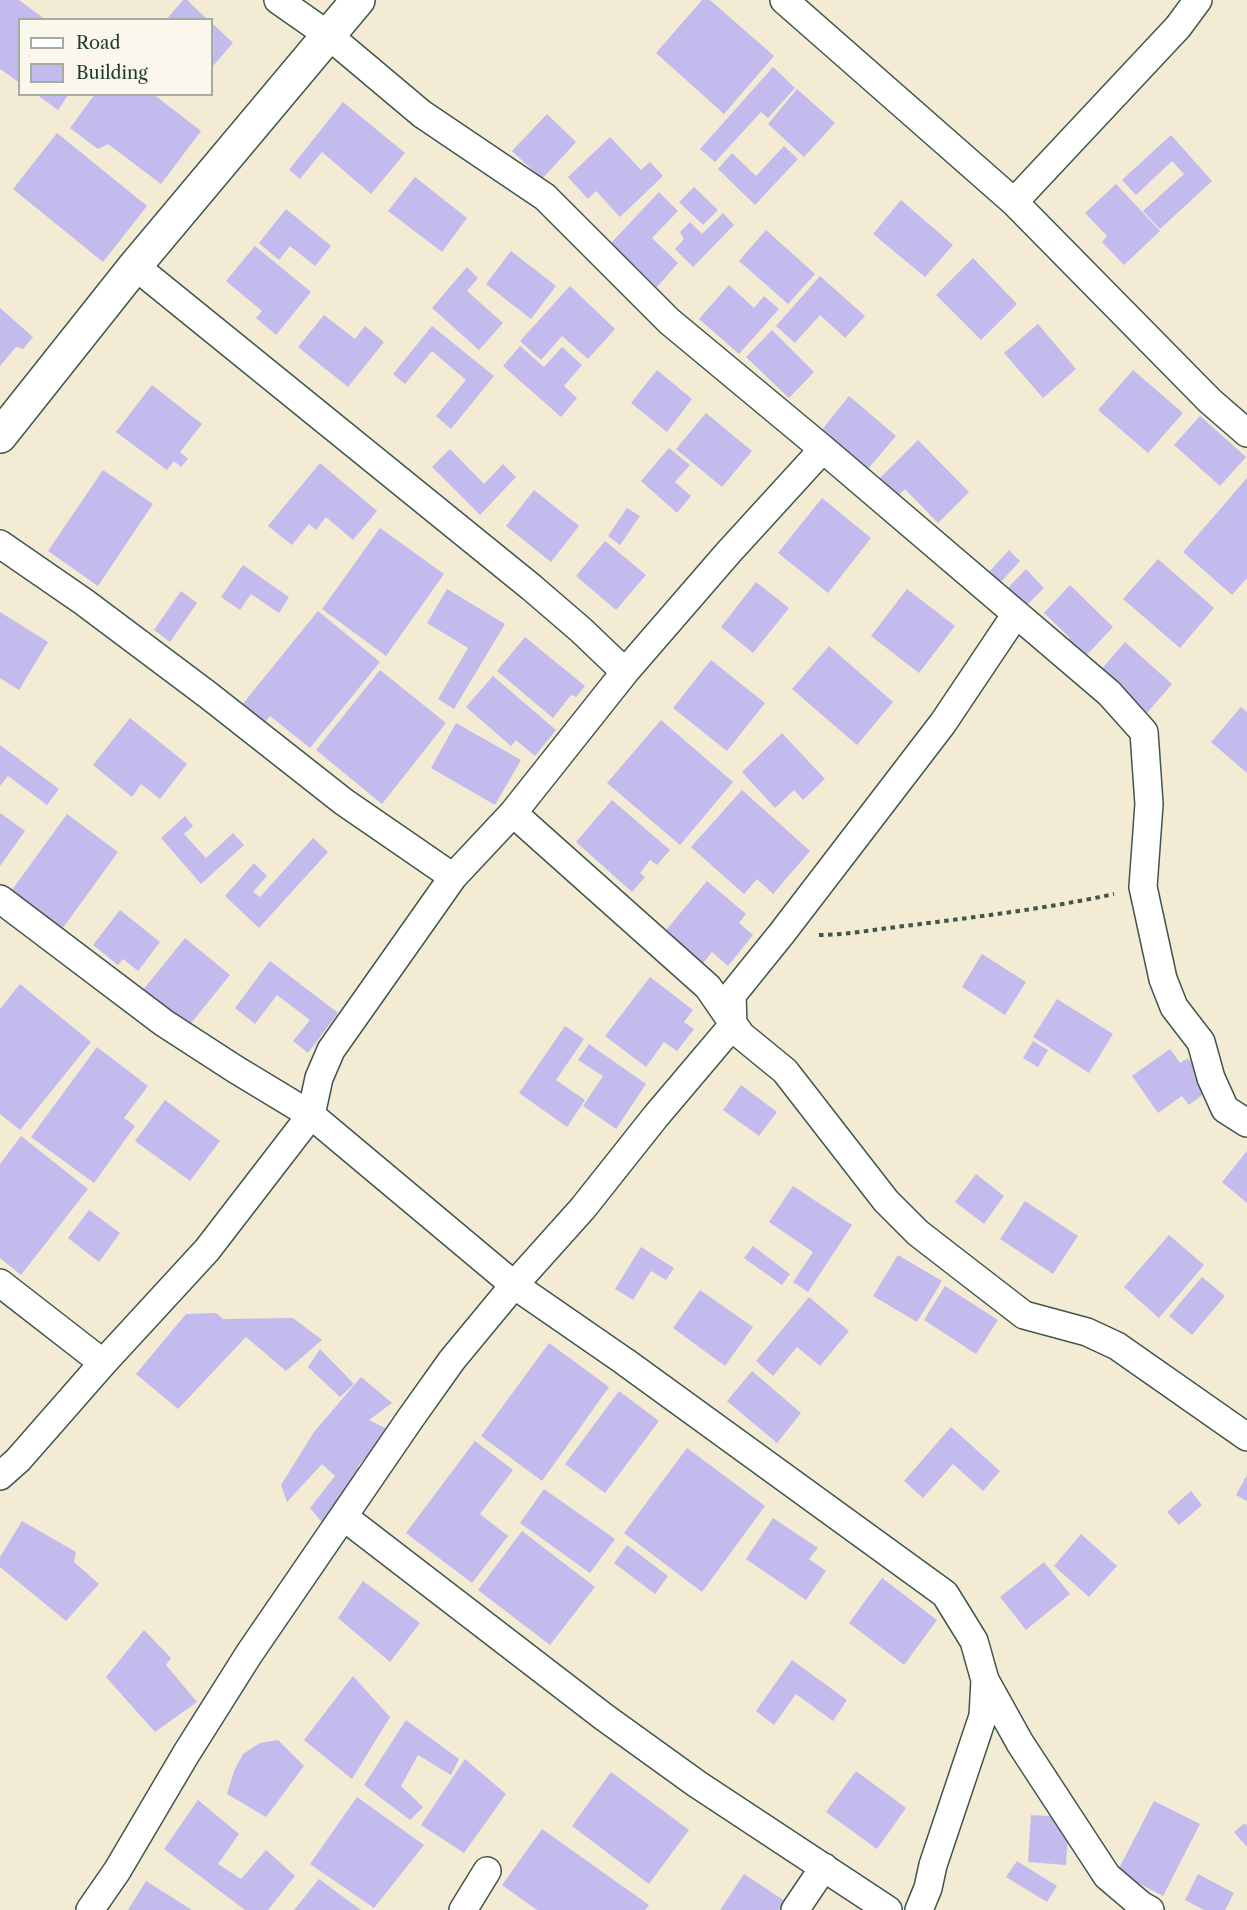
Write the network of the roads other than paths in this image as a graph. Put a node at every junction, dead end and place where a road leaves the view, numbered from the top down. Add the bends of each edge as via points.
1 (278, 0) edge
2 (357, 0) edge
3 (784, 0) edge
4 (1198, 0) edge
5 (328, 35) junction
6 (1014, 202) junction
7 (135, 266) junction
8 (1247, 433) edge
9 (0, 436) edge
10 (823, 449) junction
11 (0, 544) edge
12 (1016, 614) junction
13 (625, 672) junction
14 (513, 813) junction
15 (453, 877) junction
16 (0, 899) edge
17 (733, 1025) junction
18 (311, 1115) junction
19 (1247, 1122) edge
20 (0, 1282) edge
21 (514, 1285) junction
22 (103, 1363) junction
23 (1247, 1437) edge
24 (0, 1476) edge
25 (344, 1517) junction
26 (985, 1680) junction
27 (824, 1867) junction
28 (487, 1871) dead end
29 (90, 1910) edge
30 (463, 1910) edge
31 (795, 1910) edge
32 (888, 1910) edge
33 (919, 1910) edge
34 (1150, 1910) edge

1 - 5 street
2 - 5 street
3 - 6 street
4 - 6 street via 1178,27
5 - 7 street
5 - 10 street via 422,114 545,197 669,321
6 - 8 street via 1210,401
7 - 9 street
7 - 13 street via 531,587
10 - 12 street
10 - 13 street
11 - 15 street via 84,602 344,802
12 - 17 street via 943,723 732,995
12 - 19 street via 1109,693 1144,732 1149,804 1143,887 1163,979 1174,1007 1201,1042 1225,1109
13 - 14 street
14 - 15 street
14 - 17 street via 708,987
15 - 18 street via 330,1050
16 - 18 street via 164,1023
17 - 21 street via 583,1208
17 - 23 street via 785,1071 886,1201 943,1254 1024,1315 1087,1332 1117,1346
18 - 21 street
18 - 22 street via 207,1250
20 - 22 street
21 - 25 street via 452,1360
21 - 26 street via 945,1594 975,1641
22 - 24 street
25 - 27 street via 604,1717
25 - 29 street via 249,1654
26 - 33 street via 983,1716
26 - 34 street via 1020,1743 1107,1876
27 - 31 street
27 - 32 street
28 - 30 street

